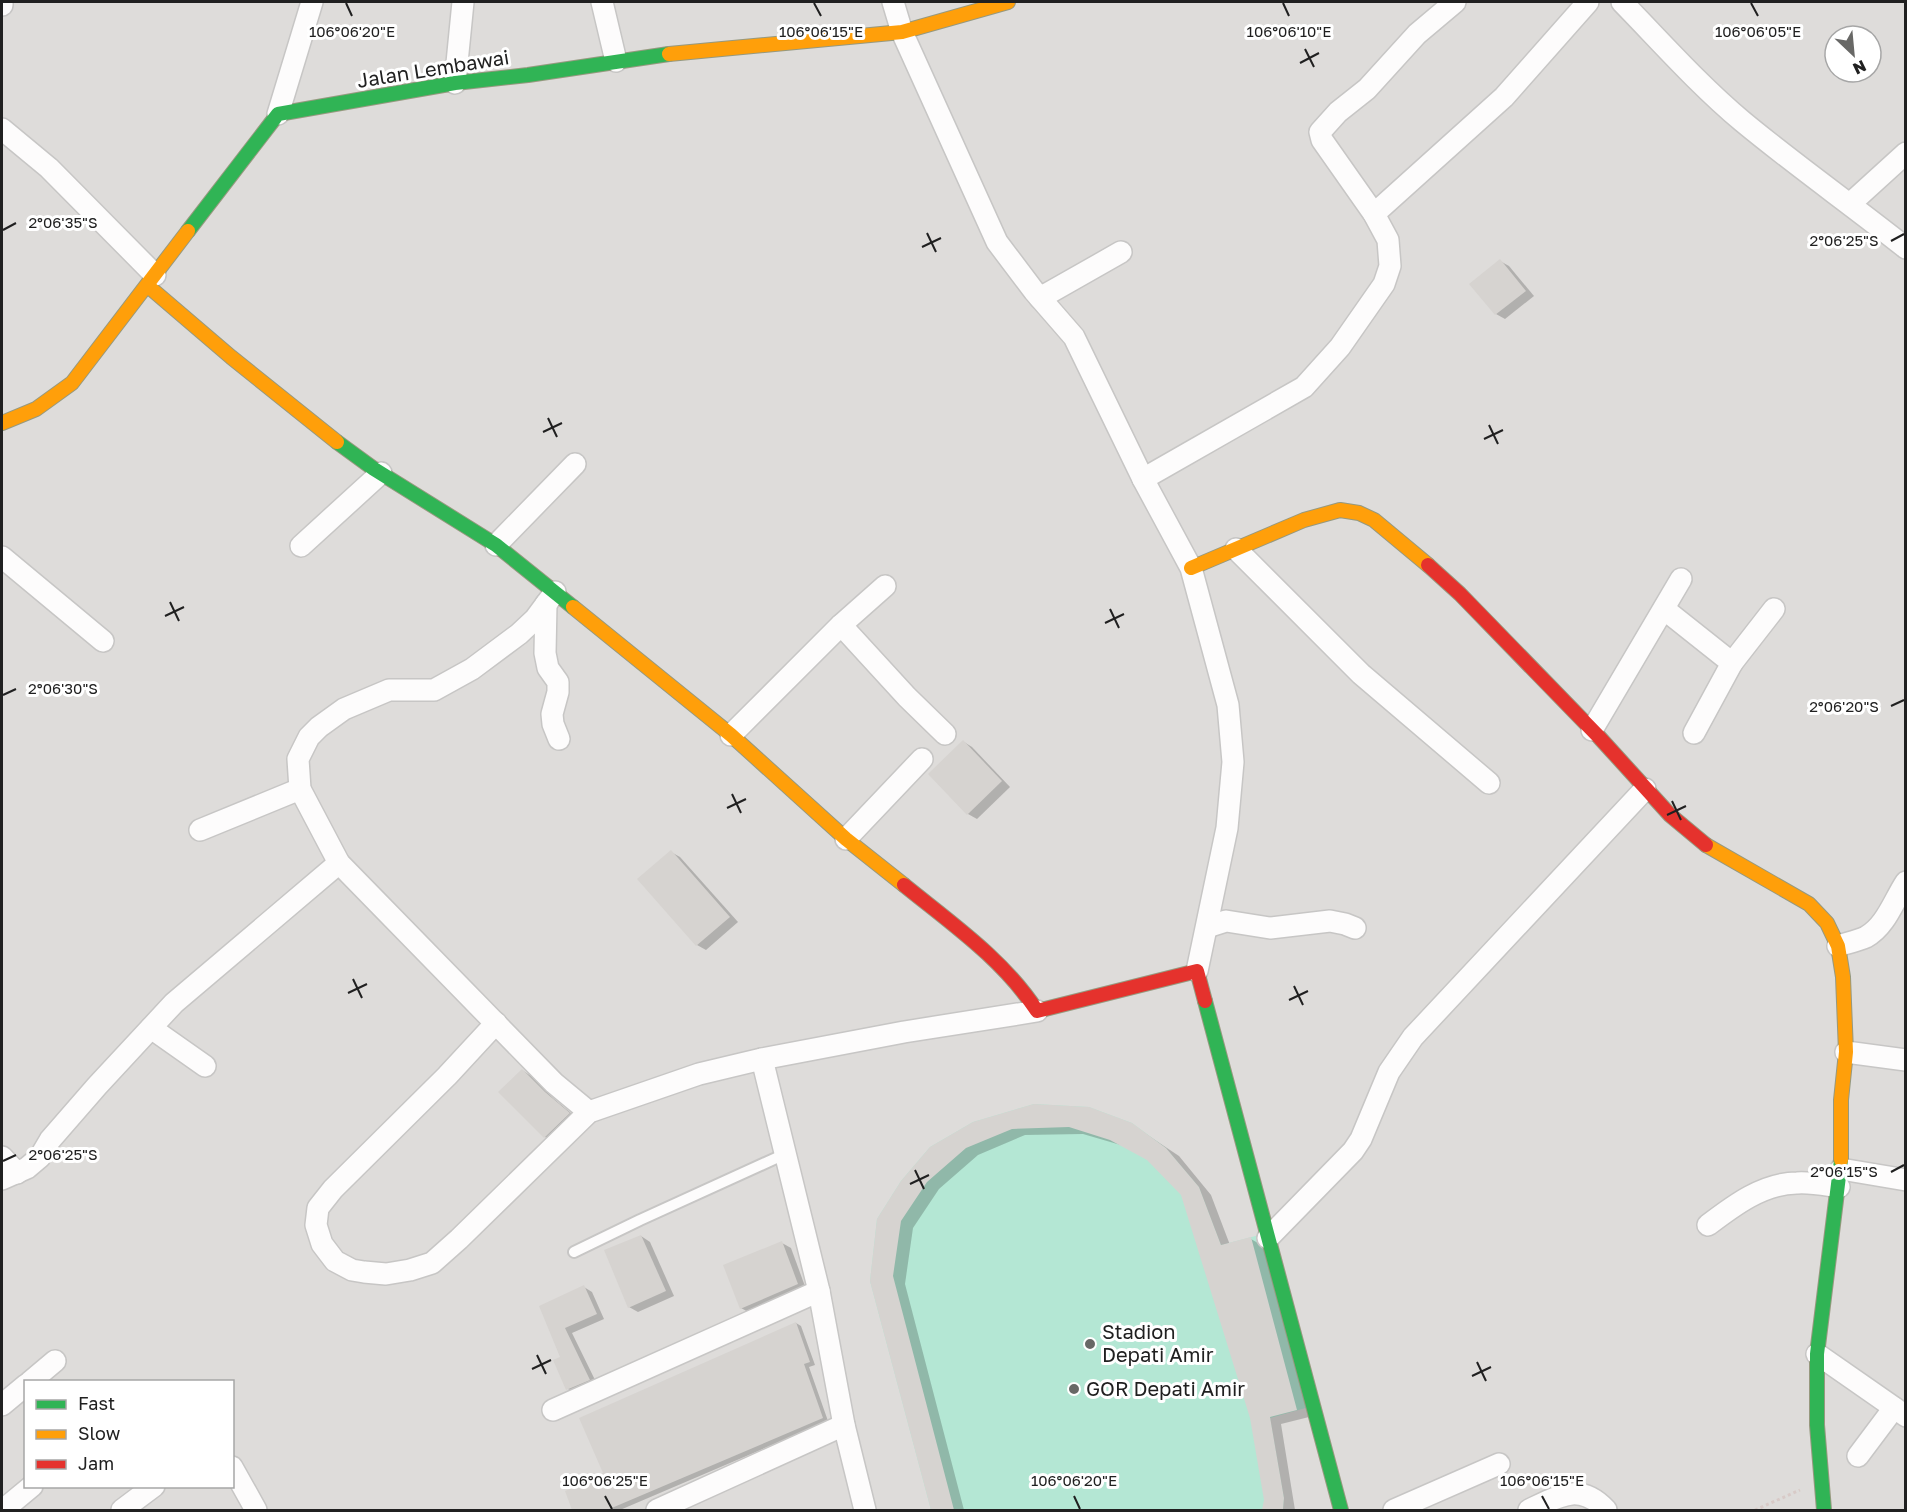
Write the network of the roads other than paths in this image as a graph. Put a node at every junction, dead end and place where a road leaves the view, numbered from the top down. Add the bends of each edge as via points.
1 (312, 2) edge
2 (463, 2) edge
3 (602, 2) edge
4 (893, 2) edge
5 (1008, 2) edge
6 (1455, 2) edge
7 (1588, 2) edge
8 (1622, 2) edge
9 (902, 32) junction
10 (616, 61) junction
11 (455, 83) junction
12 (278, 114) junction
13 (2, 129) edge
14 (1905, 153) edge
15 (1851, 204) junction
16 (1374, 214) junction
17 (1905, 248) edge
18 (1121, 252) dead end
19 (152, 281) junction
20 (1040, 298) junction
21 (2, 423) edge
22 (575, 464) dead end
23 (381, 473) junction
24 (1143, 479) junction
25 (496, 544) junction
26 (301, 546) dead end
27 (1236, 549) junction
28 (2, 558) edge
29 (1191, 568) junction
30 (1681, 579) dead end
31 (885, 586) dead end
32 (550, 598) junction
33 (1664, 609) junction
34 (1774, 609) dead end
35 (841, 625) junction
36 (103, 641) dead end
37 (1732, 663) junction
38 (1592, 730) junction
39 (1694, 733) dead end
40 (945, 734) dead end
41 (731, 735) junction
42 (559, 739) dead end
43 (922, 759) dead end
44 (1489, 783) dead end
45 (300, 789) junction
46 (1645, 789) junction
47 (200, 830) dead end
48 (846, 839) junction
49 (339, 864) junction
50 (1905, 882) edge
51 (1207, 927) junction
52 (1355, 928) dead end
53 (1838, 946) junction
54 (1197, 971) junction
55 (1037, 1011) junction
56 (496, 1023) junction
57 (151, 1028) junction
58 (1846, 1052) junction
59 (762, 1059) junction
60 (1905, 1060) edge
61 (205, 1066) dead end
62 (589, 1112) junction
63 (785, 1154) junction
64 (2, 1157) edge
65 (5, 1178) edge
66 (1840, 1178) junction
67 (1905, 1180) edge
68 (1708, 1225) dead end
69 (1268, 1238) junction
70 (574, 1252) dead end
71 (819, 1291) junction
72 (1817, 1354) junction
73 (55, 1361) dead end
74 (32, 1380) edge
75 (24, 1387) edge
76 (2, 1405) edge
77 (553, 1410) dead end
78 (1900, 1412) edge
79 (844, 1425) junction
80 (1858, 1456) dead end
81 (1499, 1464) dead end
82 (234, 1471) edge
83 (30, 1488) edge
84 (151, 1488) edge
85 (3, 1510) edge
86 (122, 1510) edge
87 (256, 1510) edge
88 (657, 1510) edge
89 (865, 1510) edge
90 (1341, 1510) edge
91 (1394, 1510) edge
92 (1529, 1510) edge
93 (1606, 1510) edge
94 (1824, 1510) edge

1 - 12 street
2 - 11 street
3 - 10 street
4 - 9 street
5 - 9 street, Jalan Lembawai
6 - 16 street via 1417,34 1367,89 1320,132
7 - 16 street via 1504,97
8 - 15 street via 1741,120
9 - 10 street, Jalan Lembawai
9 - 20 street via 998,242
10 - 11 street, Jalan Lembawai
11 - 12 street, Jalan Lembawai
12 - 19 street
13 - 19 street via 49,168
14 - 15 street
15 - 17 street
16 - 24 street via 1388,240 1390,253 1384,284 1321,369 1290,396
18 - 20 street
19 - 21 street via 72,383 36,409
19 - 23 street via 249,371
20 - 24 street via 1074,337
22 - 25 street
23 - 25 street
23 - 26 street
24 - 29 street
25 - 32 street
27 - 29 street
27 - 38 street via 1304,520 1340,510 1359,513 1407,546 1460,594
27 - 44 street via 1361,674
28 - 36 street
29 - 51 street via 1228,705 1233,762 1227,828
30 - 33 street
31 - 35 street
32 - 41 street
32 - 42 street via 545,653 548,668 558,682 552,714
32 - 45 street via 519,634 465,673 434,690 389,690 344,709 319,727 298,759
33 - 37 street
33 - 38 street
34 - 37 street
35 - 40 street
35 - 41 street
37 - 39 street
38 - 46 street
41 - 48 street
43 - 48 street
45 - 47 street
45 - 49 street
46 - 53 street via 1708,847 1809,904 1827,923
46 - 69 street via 1413,1038 1389,1072 1353,1151
48 - 55 street via 1004,968
49 - 56 street
49 - 57 street via 174,1003
50 - 53 street via 1874,931
51 - 52 street via 1226,921 1269,928 1330,921
51 - 54 street
53 - 58 street
54 - 55 street
54 - 69 street
55 - 59 street
56 - 62 street via 554,1083
56 - 62 street via 318,1208 316,1230 335,1261 352,1270 386,1274 432,1263
57 - 61 street
57 - 65 street via 50,1140 40,1157
58 - 60 street
58 - 66 street
59 - 62 street via 699,1074
59 - 63 street
63 - 70 lane
63 - 71 street
64 - 65 street
66 - 67 street
66 - 68 street via 1773,1186 1730,1208
66 - 72 street
69 - 90 street
71 - 77 street
71 - 79 street
72 - 78 street
72 - 94 street via 1817,1425
73 - 74 street
75 - 76 street
78 - 80 street
79 - 88 street
79 - 89 street
81 - 91 street
82 - 87 street
83 - 85 street
84 - 86 street
92 - 93 street via 1553,1499 1579,1494 1589,1496

